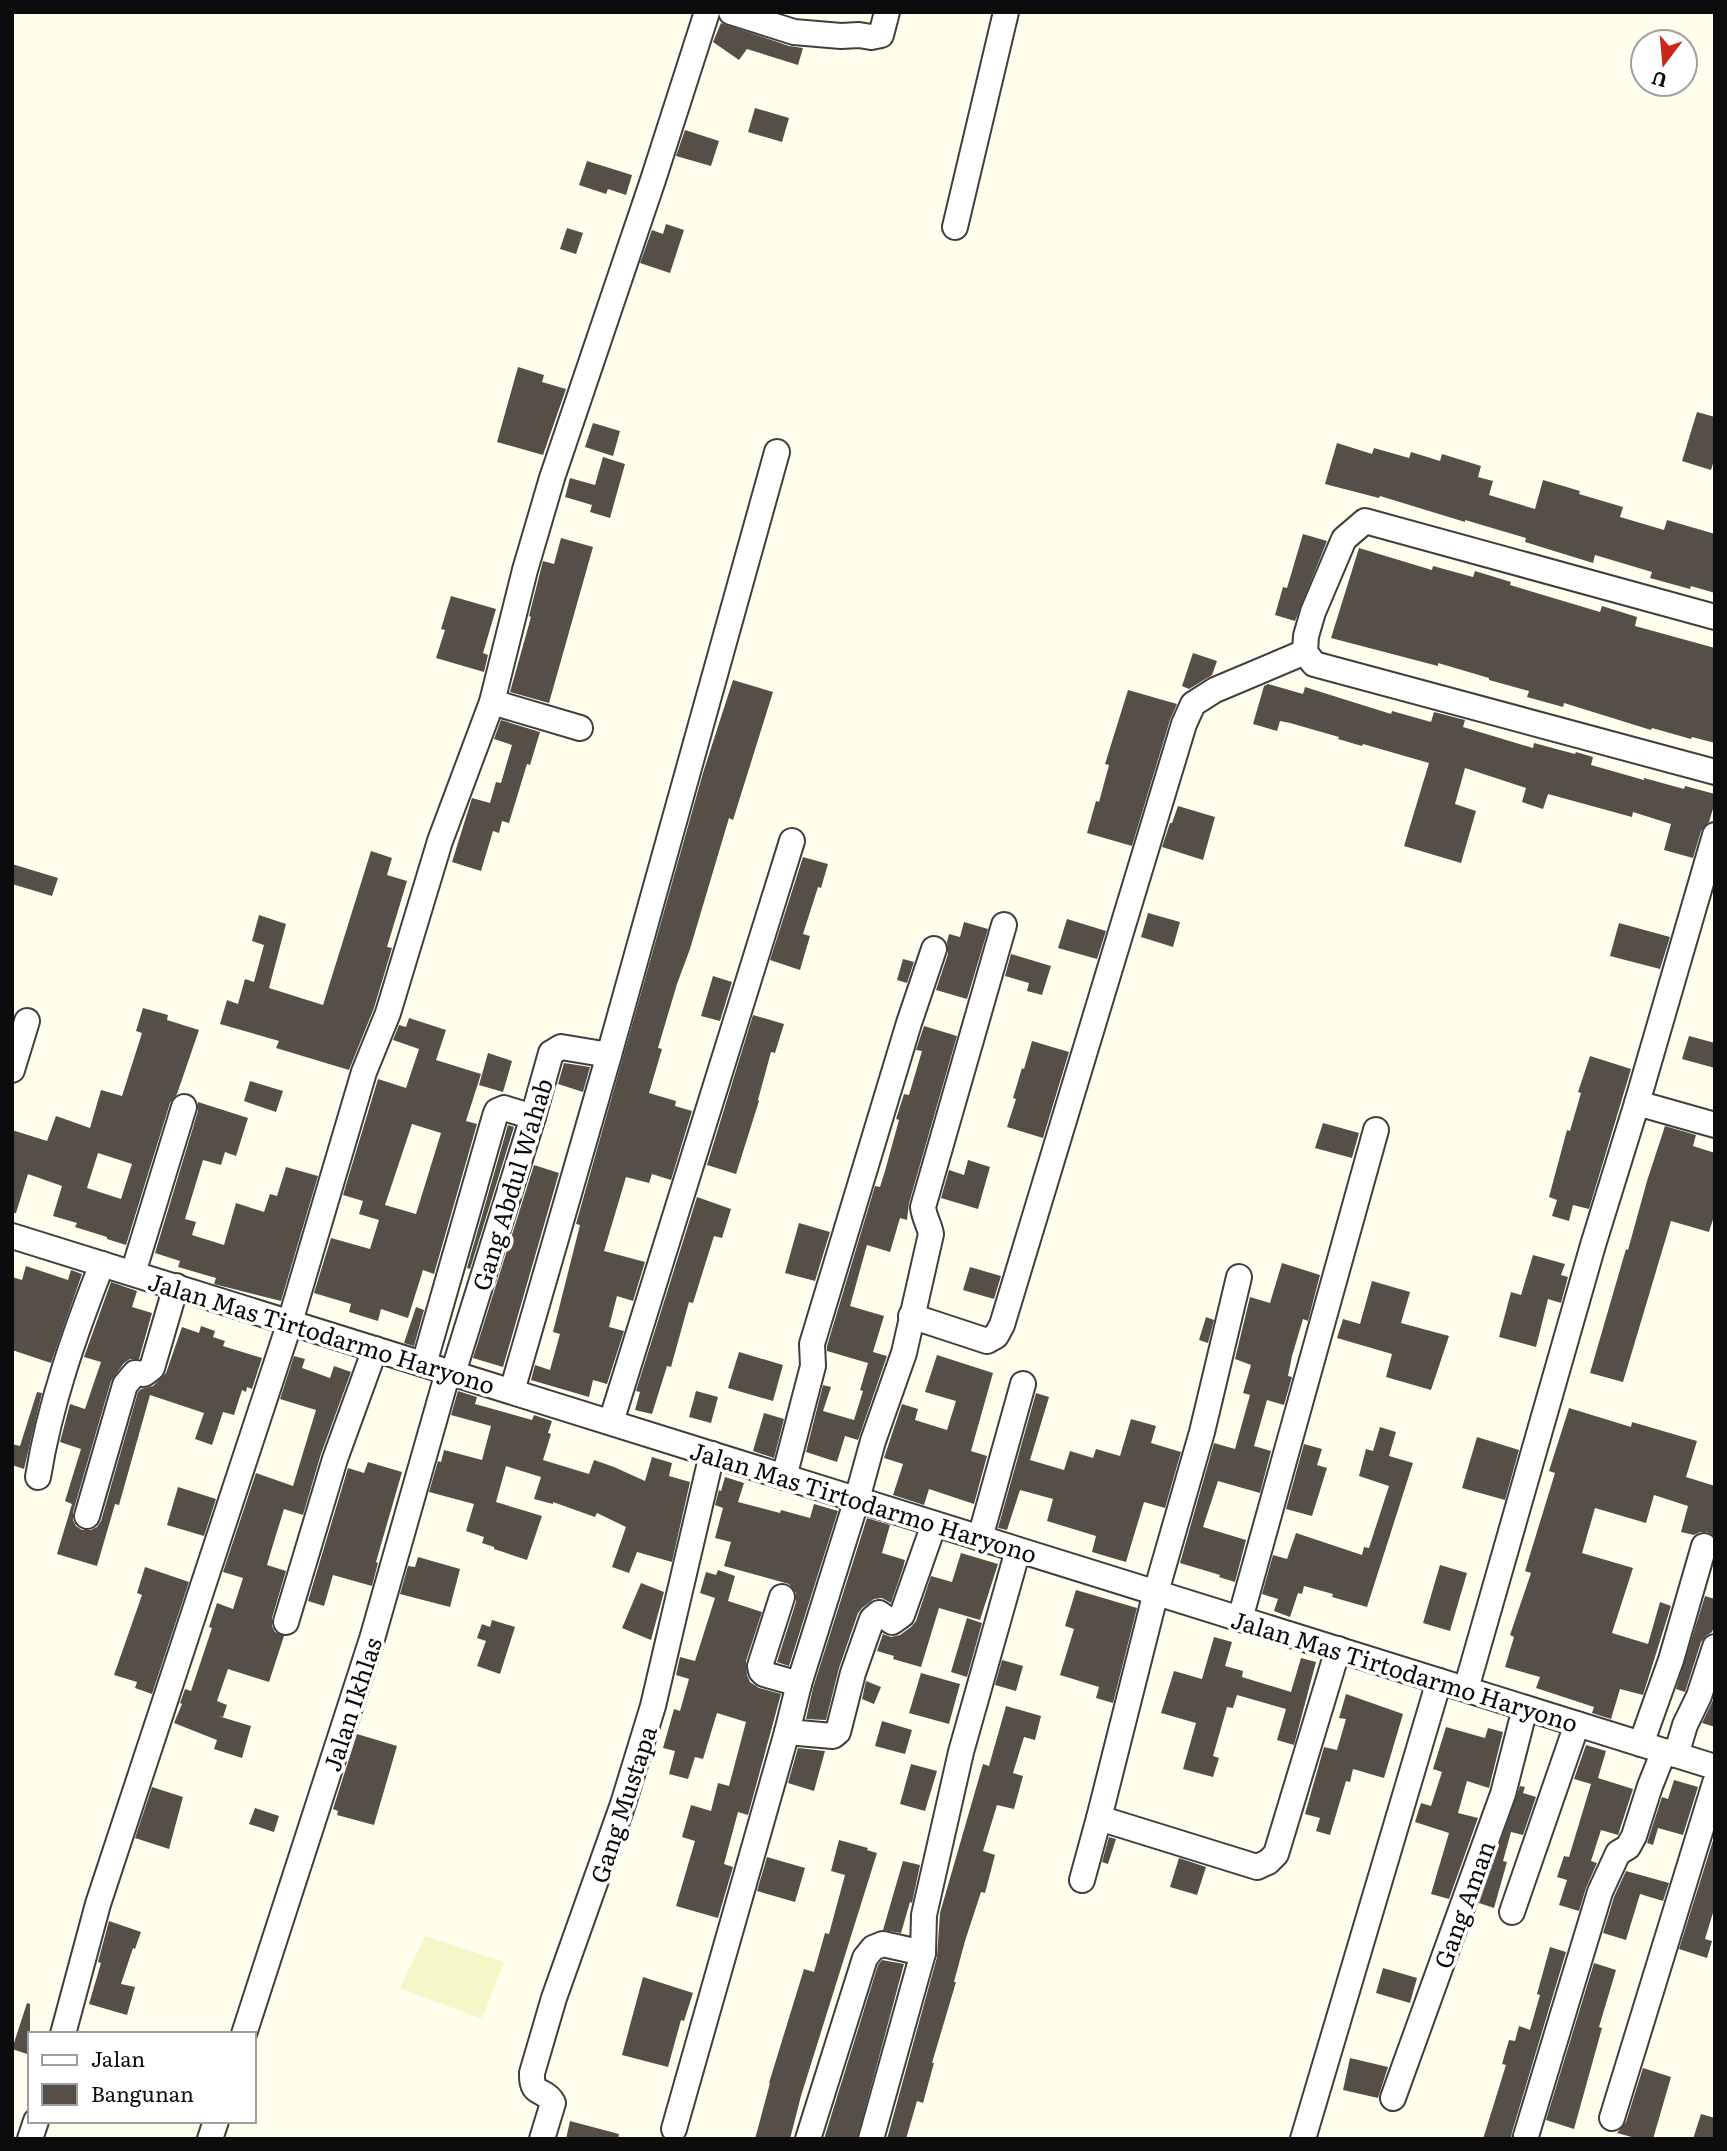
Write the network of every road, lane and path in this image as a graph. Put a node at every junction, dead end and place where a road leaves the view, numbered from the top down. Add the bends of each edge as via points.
1 (707, 12) edge
2 (732, 12) edge
3 (887, 12) edge
4 (1006, 12) edge
5 (955, 228) dead end
6 (777, 452) dead end
7 (1715, 617) edge
8 (1305, 652) junction
9 (492, 702) junction
10 (580, 728) dead end
11 (1715, 772) edge
12 (1715, 835) edge
13 (792, 841) dead end
14 (1004, 925) dead end
15 (933, 949) dead end
16 (27, 1021) dead end
17 (609, 1055) junction
18 (12, 1070) edge
19 (1637, 1103) junction
20 (184, 1107) dead end
21 (533, 1117) junction
22 (1715, 1125) edge
23 (1376, 1130) dead end
24 (12, 1236) edge
25 (102, 1264) junction
26 (132, 1273) junction
27 (1239, 1277) dead end
28 (176, 1286) junction
29 (911, 1316) junction
30 (290, 1322) junction
31 (375, 1349) junction
32 (424, 1364) junction
33 (450, 1372) junction
34 (1023, 1384) dead end
35 (512, 1391) junction
36 (611, 1422) junction
37 (712, 1454) junction
38 (784, 1476) junction
39 (38, 1477) dead end
40 (857, 1499) junction
41 (87, 1516) dead end
42 (934, 1524) junction
43 (980, 1538) junction
44 (1704, 1546) dead end
45 (1018, 1549) junction
46 (1156, 1592) junction
47 (782, 1597) dead end
48 (1240, 1619) junction
49 (286, 1622) dead end
50 (1715, 1647) edge
51 (1338, 1649) junction
52 (1439, 1681) junction
53 (799, 1684) junction
54 (1466, 1689) junction
55 (1525, 1708) junction
56 (1577, 1724) junction
57 (788, 1732) junction
58 (1660, 1750) junction
59 (1715, 1767) edge
60 (1715, 1783) edge
61 (1099, 1818) junction
62 (1082, 1880) dead end
63 (1512, 1912) dead end
64 (923, 1953) junction
65 (64, 2032) edge
66 (245, 2032) edge
67 (1393, 2098) dead end
68 (1612, 2118) dead end
69 (674, 2129) dead end
70 (1526, 2136) dead end
71 (542, 2139) edge
72 (808, 2139) edge
73 (871, 2139) edge
74 (1303, 2139) edge

1 - 9 street via 552,478
2 - 3 street via 794,32 871,37 881,34
4 - 5 street
6 - 17 street
7 - 8 street via 1365,521 1344,539 1314,612
8 - 11 street via 1314,664
8 - 29 street via 1215,690 1193,705 1184,724 996,1336 987,1340
9 - 10 street
9 - 30 street via 440,841 388,1013 364,1072
12 - 19 street
13 - 36 street
14 - 29 street via 923,1207 931,1234
15 - 38 street via 812,1344 813,1366
16 - 18 street
17 - 21 street, Gang Abdul Wahab via 561,1047 551,1053
17 - 35 street
19 - 22 street
19 - 54 street
20 - 26 street
21 - 32 street via 504,1108 497,1111
21 - 33 street, Gang Abdul Wahab
23 - 48 street
24 - 25 street, Jalan Mas Tirtodarmo Haryono
25 - 26 street, Jalan Mas Tirtodarmo Haryono
25 - 39 street via 71,1347
26 - 28 street, Jalan Mas Tirtodarmo Haryono
27 - 46 street via 1202,1432
28 - 30 street, Jalan Mas Tirtodarmo Haryono
28 - 41 street via 152,1368 135,1373 125,1385
29 - 40 street via 904,1353
30 - 31 street, Jalan Mas Tirtodarmo Haryono
30 - 65 street via 98,1905
31 - 32 street, Jalan Mas Tirtodarmo Haryono
31 - 49 street via 335,1459
32 - 33 street, Jalan Mas Tirtodarmo Haryono
33 - 35 street, Jalan Mas Tirtodarmo Haryono
33 - 66 street, Jalan Ikhlas via 372,1639
34 - 43 street
35 - 36 street, Jalan Mas Tirtodarmo Haryono
36 - 37 street, Jalan Mas Tirtodarmo Haryono
37 - 38 street, Jalan Mas Tirtodarmo Haryono
37 - 71 street, Gang Mustapa via 653,1706 532,2073 536,2091 553,2103
38 - 40 street, Jalan Mas Tirtodarmo Haryono
40 - 42 street, Jalan Mas Tirtodarmo Haryono
40 - 53 street
42 - 43 street, Jalan Mas Tirtodarmo Haryono
42 - 57 street via 902,1615 892,1622 879,1614 872,1619 838,1732 833,1736
43 - 45 street, Jalan Mas Tirtodarmo Haryono
44 - 58 street via 1671,1660
45 - 46 street, Jalan Mas Tirtodarmo Haryono
45 - 64 street via 961,1752 924,1915
46 - 48 street, Jalan Mas Tirtodarmo Haryono
46 - 61 street
47 - 53 street via 760,1666 764,1674
48 - 51 street, Jalan Mas Tirtodarmo Haryono
50 - 58 street via 1685,1725
51 - 52 street, Jalan Mas Tirtodarmo Haryono
51 - 61 street via 1276,1854 1268,1863 1257,1867
52 - 54 street, Jalan Mas Tirtodarmo Haryono
52 - 74 street
53 - 57 street
54 - 55 street, Jalan Mas Tirtodarmo Haryono
55 - 56 street, Jalan Mas Tirtodarmo Haryono
55 - 67 street, Gang Aman via 1503,1794
56 - 58 street, Jalan Mas Tirtodarmo Haryono
56 - 63 street
57 - 69 street
58 - 59 street, Jalan Mas Tirtodarmo Haryono
58 - 70 street via 1634,1836 1618,1853 1600,1892
60 - 68 street
61 - 62 street
64 - 72 street via 883,1944 865,1958
64 - 73 street

